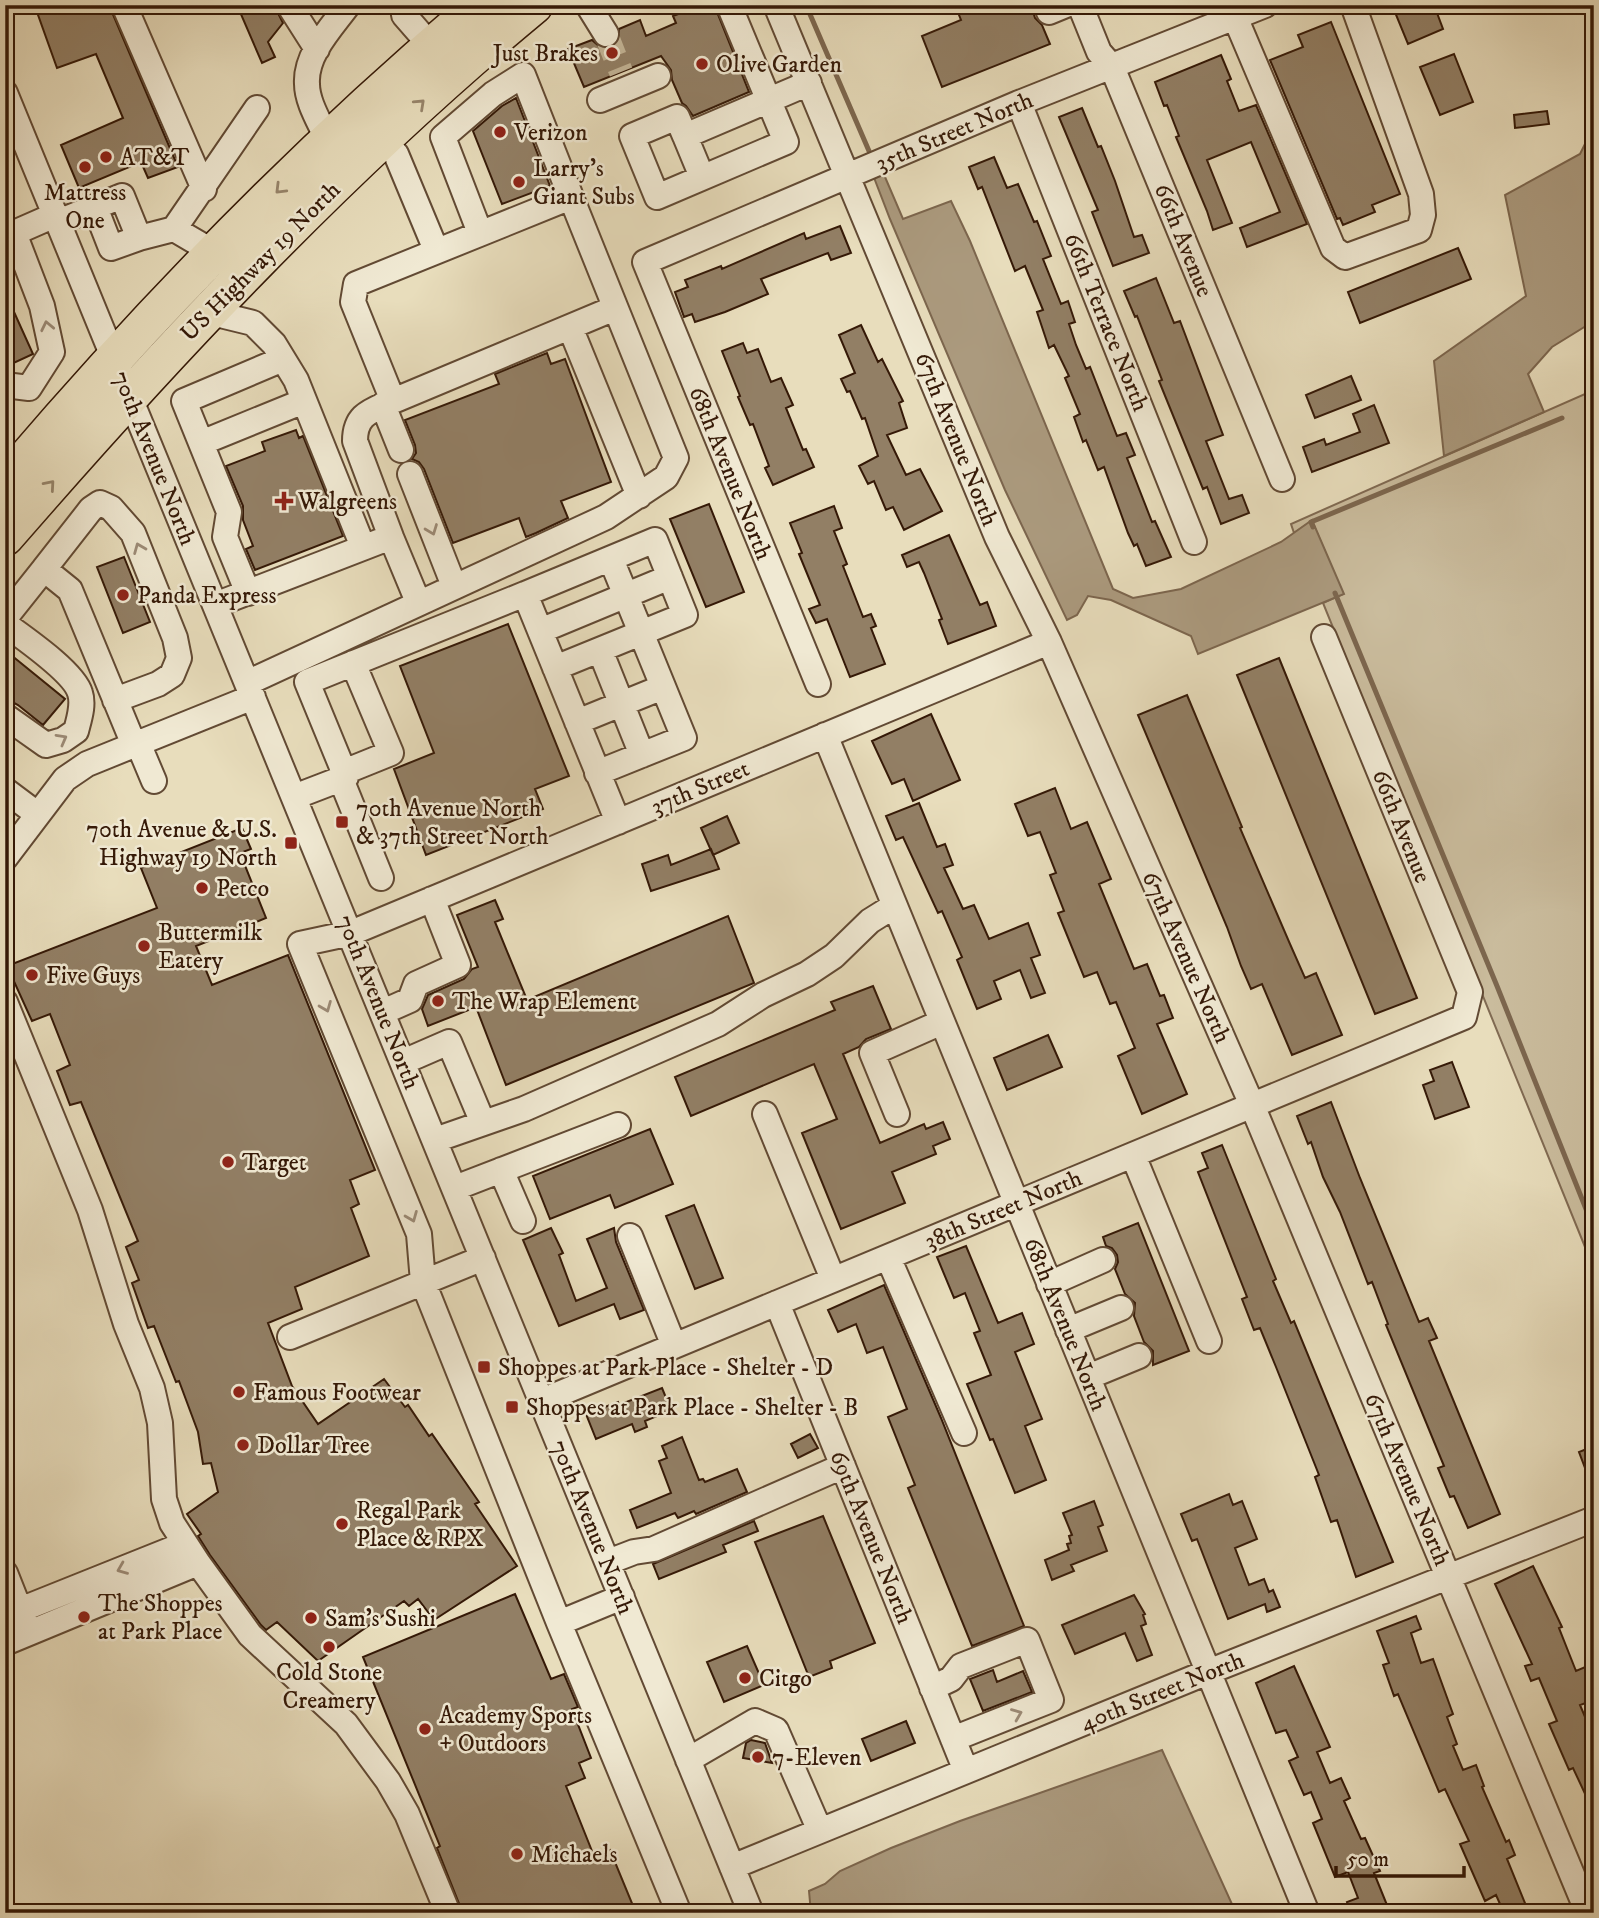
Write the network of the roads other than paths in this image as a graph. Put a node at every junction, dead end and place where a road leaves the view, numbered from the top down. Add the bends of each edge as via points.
1 (124, 5) edge
2 (289, 5) edge
3 (348, 5) edge
4 (480, 5) edge
5 (534, 5) edge
6 (588, 5) edge
7 (729, 5) edge
8 (776, 5) edge
9 (1046, 5) edge
10 (1066, 5) edge
11 (1080, 5) edge
12 (1265, 5) edge
13 (1353, 5) edge
14 (408, 10) edge
15 (1235, 17) junction
16 (606, 34) tunnel mouth
17 (431, 46) junction
18 (317, 49) junction
19 (1112, 66) junction
20 (658, 76) dead end
21 (809, 83) junction
22 (5, 93) edge
23 (600, 100) dead end
24 (769, 101) junction
25 (1019, 103) junction
26 (257, 108) dead end
27 (12, 134) edge
28 (685, 136) junction
29 (328, 141) junction
30 (381, 141) junction
31 (849, 175) junction
32 (702, 177) junction
33 (204, 189) junction
34 (571, 197) junction
35 (57, 218) junction
36 (174, 229) junction
37 (10, 231) edge
38 (480, 233) junction
39 (436, 250) junction
40 (215, 253) junction
41 (645, 262) joint
42 (615, 308) junction
43 (208, 312) junction
44 (570, 327) junction
45 (115, 359) junction
46 (283, 359) junction
47 (17, 386) edge
48 (130, 396) junction
49 (304, 401) junction
50 (388, 403) junction
51 (59, 422) junction
52 (201, 443) junction
53 (401, 450) dead end
54 (410, 474) dead end
55 (1282, 479) dead end
56 (5, 483) edge
57 (639, 496) junction
58 (5, 537) edge
59 (391, 537) junction
60 (1194, 542) dead end
61 (363, 547) junction
62 (611, 559) junction
63 (51, 560) junction
64 (670, 577) junction
65 (454, 586) junction
66 (248, 593) junction
67 (525, 594) junction
68 (626, 595) junction
69 (418, 602) junction
70 (215, 606) junction
71 (5, 618) edge
72 (5, 624) edge
73 (540, 631) junction
74 (641, 633) junction
75 (1324, 637) dead end
76 (1049, 642) junction
77 (600, 650) junction
78 (353, 663) junction
79 (555, 668) junction
80 (104, 674) junction
81 (77, 684) junction
82 (818, 684) dead end
83 (663, 687) junction
84 (250, 690) junction
85 (116, 701) junction
86 (622, 704) junction
87 (5, 716) edge
88 (576, 722) junction
89 (825, 736) junction
90 (136, 744) junction
91 (642, 755) junction
92 (597, 773) junction
93 (343, 776) junction
94 (154, 781) dead end
95 (5, 790) edge
96 (294, 797) junction
97 (37, 814) junction
98 (618, 822) junction
99 (5, 858) edge
100 (381, 878) dead end
101 (432, 899) junction
102 (894, 905) junction
103 (351, 933) junction
104 (5, 1002) edge
105 (383, 1012) junction
106 (1464, 1017) joint
107 (942, 1022) junction
108 (403, 1062) junction
109 (1252, 1105) junction
110 (765, 1114) dead end
111 (897, 1114) dead end
112 (483, 1123) junction
113 (618, 1125) dead end
114 (435, 1140) junction
115 (1133, 1155) junction
116 (501, 1170) junction
117 (455, 1188) junction
118 (1016, 1203) junction
119 (523, 1221) dead end
120 (630, 1236) dead end
121 (888, 1256) junction
122 (484, 1258) junction
123 (1102, 1260) dead end
124 (833, 1279) junction
125 (423, 1282) junction
126 (1049, 1284) junction
127 (777, 1303) junction
128 (1121, 1308) dead end
129 (1068, 1329) junction
130 (290, 1337) dead end
131 (1209, 1341) dead end
132 (674, 1346) junction
133 (1139, 1356) dead end
134 (1087, 1377) junction
135 (542, 1401) junction
136 (964, 1433) dead end
137 (843, 1466) junction
138 (1594, 1519) edge
139 (191, 1553) junction
140 (608, 1562) junction
141 (5, 1573) edge
142 (1448, 1577) junction
143 (622, 1597) junction
144 (18, 1620) edge
145 (559, 1623) junction
146 (5, 1643) edge
147 (1208, 1672) junction
148 (932, 1688) junction
149 (953, 1740) junction
150 (688, 1760) junction
151 (966, 1771) junction
152 (820, 1831) junction
153 (732, 1867) junction
154 (447, 1913) edge
155 (679, 1913) edge
156 (751, 1913) edge
157 (1307, 1913) edge
158 (1588, 1913) edge

1 - 33 street
2 - 18 street
3 - 18 street
4 - 17 highway, US Highway 19 North
30 -> 5 highway, US Highway 19 North
6 - 16 street
7 - 24 street
8 - 21 street, 67th Avenue North
9 - 10 street via 1049,12
11 - 19 street, 66th Avenue via 1099,52
12 - 15 street, 35th Street North
13 - 15 street via 1421,194 1423,215 1419,230 1345,257 1333,248
14 - 17 street
15 - 19 street, 35th Street North
17 - 29 highway, US Highway 19 North
18 - 29 street via 307,84
19 - 25 street, 35th Street North
19 - 55 street, 66th Avenue
20 - 23 street via 624,80
21 - 24 street
21 - 31 street, 67th Avenue North
22 - 27 street, 70th Avenue North
24 - 28 street
24 - 32 street via 786,142
25 - 31 street, 35th Street North
25 - 60 street, 66th Terrace North
26 - 33 street
27 - 35 street, 70th Avenue North
28 - 32 street
28 - 32 street via 677,117 632,136 657,197
29 -> 40 highway, US Highway 19 North
30 - 39 street via 396,154
30 - 43 highway, US Highway 19 North
31 - 41 street, 35th Street North
31 - 76 street, 67th Avenue North via 997,537
33 - 36 street
34 - 38 street
34 - 38 street via 523,75 443,137
34 - 42 street
35 - 36 street via 122,196 139,238
35 - 37 street
35 - 45 street, 70th Avenue North
36 - 40 street
47 -> 37 street via 52,352 42,306
38 - 39 street
39 - 50 street via 356,284 353,302
40 - 45 highway, US Highway 19 North
41 - 82 street, 68th Avenue North
42 - 44 street
42 - 57 street via 676,458 666,477
43 - 46 street via 253,323
43 - 48 highway, US Highway 19 North
44 - 50 street
44 - 57 street
45 - 48 street, 70th Avenue North
45 - 51 highway, US Highway 19 North
46 - 49 street
46 - 52 street via 184,401
47 - 51 street
58 -> 48 highway, US Highway 19 North
48 - 70 street, 70th Avenue North
49 - 52 street
49 - 61 street
50 - 53 street
50 - 59 street via 362,416 355,427 355,441
51 - 56 highway, US Highway 19 North
52 - 66 street via 229,512 225,537
54 -> 65 street
57 - 65 street via 606,517
59 - 61 street
59 - 69 street
61 - 66 street
62 - 64 street via 655,540
62 - 67 street
62 - 68 street
63 - 71 street
63 - 80 street via 70,590
85 -> 63 street via 172,675 179,658 133,533 111,508 100,503
64 - 68 street
64 - 74 street via 685,615
65 - 69 street
66 - 70 street
67 - 73 street
67 - 78 street
68 - 73 street
68 - 74 street
69 - 84 street
70 - 84 street, 70th Avenue North
72 - 81 street
73 - 79 street
74 - 77 street
74 - 83 street
75 - 106 street, 66th Avenue via 1470,992
76 - 89 street, 37th Street
76 - 109 street, 67th Avenue North
77 - 79 street
77 - 86 street
78 - 93 street via 307,682
78 - 93 street via 391,753
79 - 88 street
80 - 81 street
80 - 85 street
87 -> 81 street via 46,745 63,740 76,731 82,696
83 - 86 street
83 - 91 street via 684,738
84 - 90 street
84 - 96 street, 70th Avenue North
85 - 90 street
86 - 88 street
86 - 91 street
88 - 92 street
89 - 98 street, 37th Street
89 - 102 street, 68th Avenue North
90 - 94 street
90 - 97 street via 87,764 65,779
91 - 92 street
92 - 98 street
93 - 96 street
93 - 100 street
95 - 97 street
96 - 103 street, 70th Avenue North
97 - 99 street
98 - 101 street, 37th Street
101 - 103 street, 37th Street
101 - 105 street via 458,965 416,984 410,1000
102 - 107 street, 68th Avenue North
102 - 112 street via 834,956 718,1024
103 - 105 street, 70th Avenue North
103 -> 125 street, 37th Street via 300,944 419,1234
104 - 139 street via 90,1210 126,1324 152,1388 160,1423 164,1499 172,1524
105 - 108 street, 70th Avenue North
106 - 109 street, 38th Street North
107 - 111 street via 872,1053
107 - 118 street, 68th Avenue North
108 - 112 street via 449,1042
108 - 114 street, 70th Avenue North
109 - 115 street, 38th Street North
109 - 142 street, 67th Avenue North
110 - 124 street
112 - 114 street
113 - 116 street
114 - 117 street, 70th Avenue North
115 - 118 street, 38th Street North
115 - 131 street
116 - 117 street
116 - 119 street
117 - 122 street, 70th Avenue North
118 - 121 street, 38th Street North
118 - 126 street, 68th Avenue North
120 - 132 street
121 - 124 street, 38th Street North
121 - 136 street
122 - 125 street
122 - 135 street, 70th Avenue North
123 - 126 street
124 - 127 street, 38th Street North
125 - 130 street
125 - 145 street
126 - 129 street, 68th Avenue North
127 - 132 street, 38th Street North
127 - 137 street, 69th Avenue North
128 - 129 street
129 - 134 street, 68th Avenue North
132 - 135 street, 38th Street North
133 - 134 street
134 - 147 street, 68th Avenue North
135 - 140 street, 70th Avenue North
137 - 140 street via 654,1549
137 - 148 street, 69th Avenue North
138 - 142 street, 40th Street North
139 - 144 street
139 - 154 street via 250,1635 346,1724 381,1771 407,1814
140 - 143 street, 70th Avenue North
141 - 144 street
142 - 147 street, 40th Street North
142 - 158 street, 67th Avenue North
143 - 145 street
143 - 150 street, 70th Avenue North
144 - 146 street
145 - 155 street
147 - 151 street, 40th Street North
147 - 157 street, 68th Avenue North
148 - 149 street, 69th Avenue North
149 -> 148 street via 1051,1700 1027,1640 961,1666 951,1679
149 - 151 street, 69th Avenue North
150 - 152 street via 755,1721 776,1730
150 - 153 street, 70th Avenue North
151 - 152 street, 40th Street North
152 - 153 street, 40th Street North
153 - 156 street, 70th Avenue North

